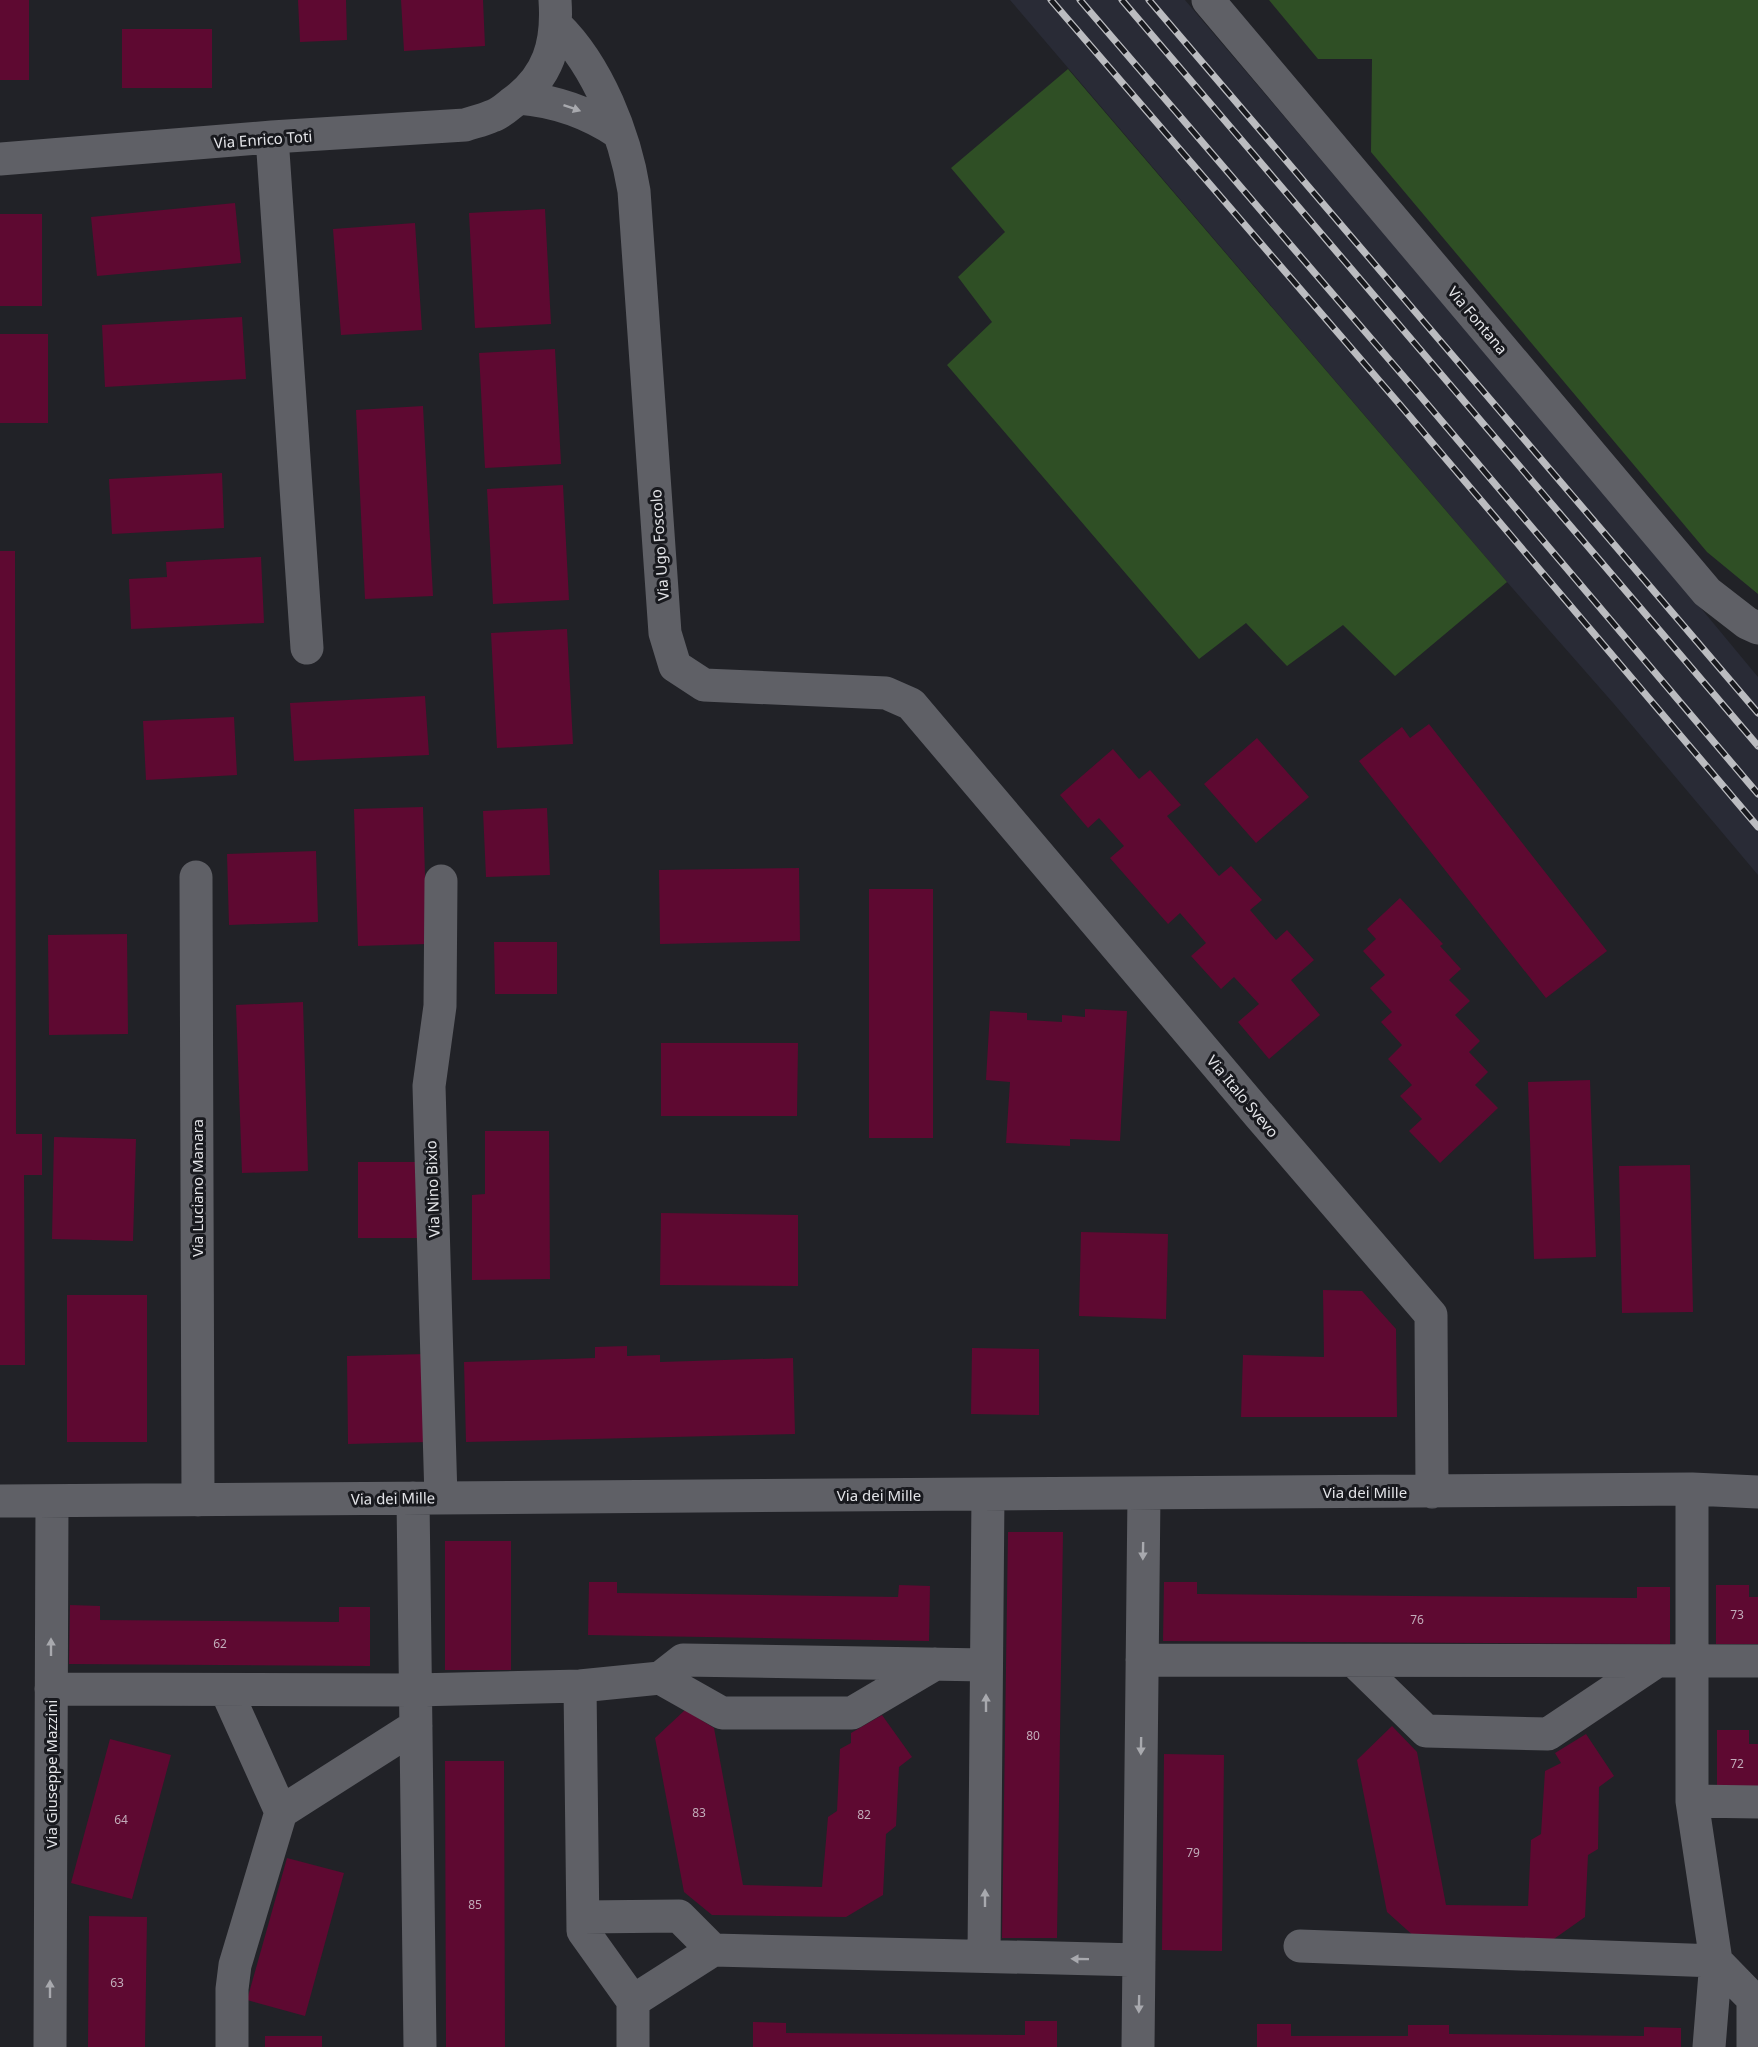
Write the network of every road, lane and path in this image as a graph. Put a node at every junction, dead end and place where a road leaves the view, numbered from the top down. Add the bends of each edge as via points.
1 (1208, 0) edge
2 (556, 13) edge
3 (519, 98) junction
4 (619, 133) junction
5 (272, 137) junction
6 (0, 159) edge
7 (1758, 628) edge
8 (307, 648) dead end
9 (942, 740) joint
10 (196, 877) dead end
11 (441, 881) dead end
12 (1692, 1489) junction
13 (1758, 1491) edge
14 (1431, 1492) junction
15 (1144, 1493) junction
16 (988, 1494) junction
17 (427, 1498) junction
18 (198, 1500) junction
19 (0, 1501) edge
20 (52, 1501) junction
21 (1142, 1660) junction
22 (1354, 1661) junction
23 (1657, 1661) junction
24 (1693, 1661) junction
25 (1758, 1661) edge
26 (935, 1664) junction
27 (986, 1665) junction
28 (660, 1678) junction
29 (580, 1686) junction
30 (51, 1689) junction
31 (226, 1690) junction
32 (415, 1690) junction
33 (416, 1726) junction
34 (1692, 1801) junction
35 (1758, 1802) edge
36 (281, 1812) junction
37 (583, 1917) junction
38 (1300, 1946) dead end
39 (713, 1950) junction
40 (984, 1956) junction
41 (1139, 1960) junction
42 (1716, 1961) junction
43 (1756, 1999) edge
44 (633, 2001) junction
45 (50, 2047) edge
46 (232, 2047) edge
47 (420, 2047) edge
48 (633, 2047) edge
49 (1138, 2047) edge
50 (1709, 2047) edge
51 (1753, 2047) edge

1 - 7 street, Via Fontana via 1707,592
2 - 3 street, Via Ugo Foscolo via 550,57 538,78
2 - 4 street, Via Ugo Foscolo via 603,93
3 -> 4 street via 563,105 594,117
3 - 5 street, Via Enrico Toti via 495,116 465,125
4 - 9 street, Via Ugo Foscolo via 634,191 665,633 675,666 704,685 886,693 911,704
5 - 6 street, Via Enrico Toti
5 - 8 street
9 - 14 street, Via Italo Svevo via 1431,1315
10 - 18 street, Via Luciano Manara
11 - 17 street, Via Nino Bixio via 440,1006 429,1086
12 - 13 street, Via dei Mille
12 - 14 street, Via dei Mille
12 - 24 street
14 - 15 street, Via dei Mille
15 - 16 street, Via dei Mille
15 -> 21 street
16 - 17 street, Via dei Mille
16 - 27 street
17 - 18 street, Via dei Mille
17 - 32 street, Via Nino Bixio
18 - 20 street, Via dei Mille
19 - 20 street, Via dei Mille
30 -> 20 street, Via Giuseppe Mazzini
21 - 22 street
21 -> 41 street
22 - 23 street
22 - 23 street via 1426,1731 1548,1734
23 - 24 street
24 - 25 street
24 - 34 street
26 - 27 street
26 - 28 street via 683,1660
26 - 28 street via 852,1713 722,1713
40 -> 27 street
28 - 29 street
29 - 32 street
29 - 37 street
30 - 31 street
45 -> 30 street, Via Giuseppe Mazzini
31 - 32 street
31 - 36 street
32 - 33 street, Via Nino Bixio
33 - 36 street
33 - 47 street, Via Nino Bixio
34 - 35 street
34 - 42 street
36 - 46 street via 235,1965
37 - 39 street via 679,1916
37 - 44 street via 583,1931
38 - 42 street
39 - 40 street
39 - 44 street
41 -> 40 street
41 -> 49 street
42 - 43 street
42 - 50 street
43 - 51 street
44 - 48 street

